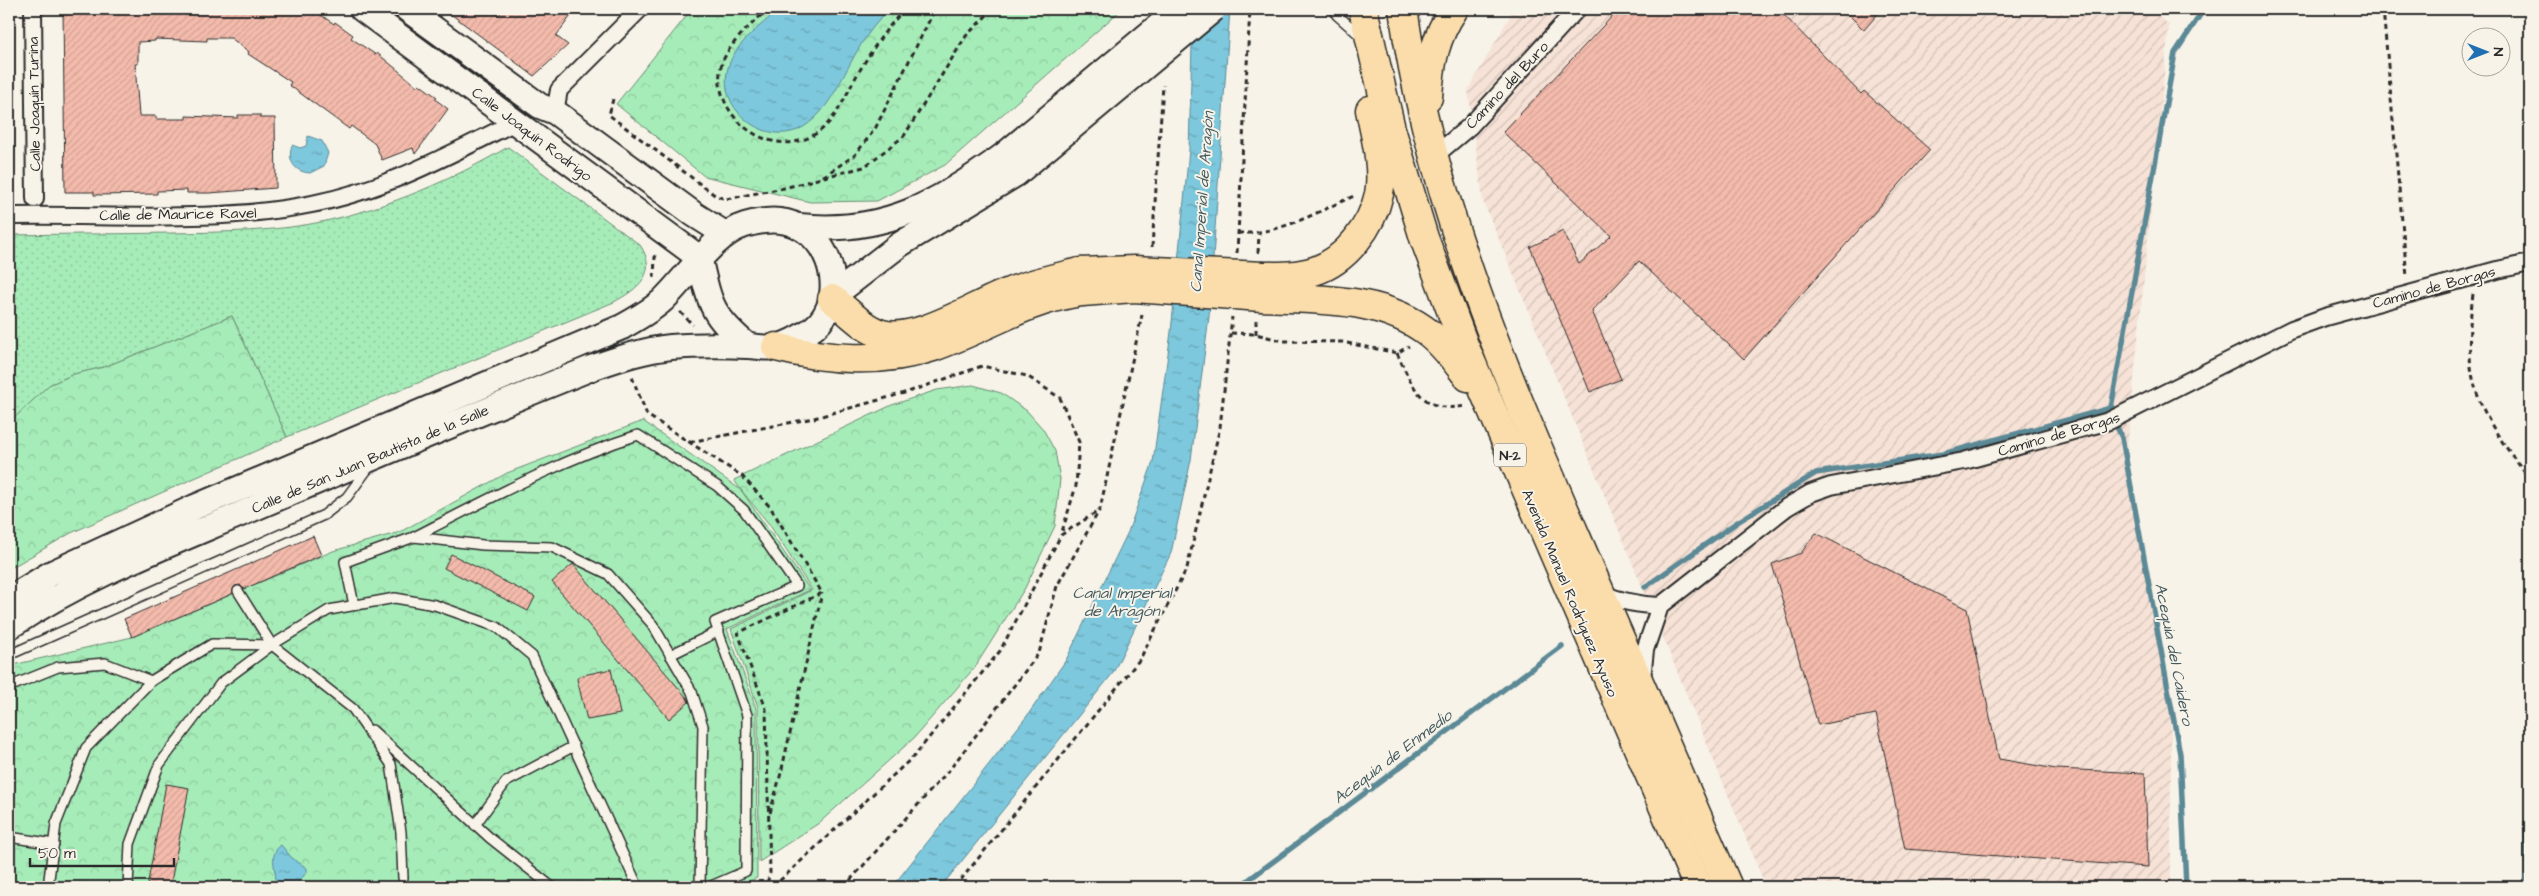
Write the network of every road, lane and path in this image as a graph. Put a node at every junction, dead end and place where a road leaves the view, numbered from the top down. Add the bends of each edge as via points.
1 (33, 9) edge
2 (362, 9) edge
3 (407, 9) edge
4 (640, 9) edge
5 (694, 9) edge
6 (768, 9) edge
7 (905, 9) edge
8 (934, 9) edge
9 (993, 9) edge
10 (1178, 9) edge
11 (1214, 9) edge
12 (1250, 9) edge
13 (1335, 9) edge
14 (1362, 9) edge
15 (1403, 9) edge
16 (1454, 9) edge
17 (1577, 9) edge
18 (2383, 9) edge
19 (690, 11) dead end
20 (1362, 37) junction
21 (1162, 85) dead end
22 (614, 99) dead end
23 (537, 110) junction
24 (1426, 126) junction
25 (1433, 157) junction
26 (1010, 164) junction
27 (821, 178) junction
28 (703, 186) junction
29 (699, 191) dead end
30 (1379, 193) junction
31 (35, 199) dead end
32 (9, 216) edge
33 (799, 226) junction
34 (1238, 233) junction
35 (725, 234) junction
36 (1152, 247) dead end
37 (700, 260) junction
38 (1236, 260) dead end
39 (2530, 263) edge
40 (2475, 276) junction
41 (1081, 282) junction
42 (1263, 286) junction
43 (2410, 294) junction
44 (841, 299) junction
45 (679, 311) dead end
46 (1142, 315) dead end
47 (1232, 315) dead end
48 (699, 330) dead end
49 (1231, 333) junction
50 (748, 346) junction
51 (776, 347) junction
52 (1488, 403) junction
53 (689, 442) dead end
54 (377, 456) junction
55 (2530, 479) edge
56 (1100, 509) junction
57 (1061, 534) junction
58 (414, 537) junction
59 (238, 591) dead end
60 (822, 593) dead end
61 (1601, 594) junction
62 (9, 600) edge
63 (354, 605) junction
64 (1660, 606) junction
65 (9, 627) edge
66 (719, 631) junction
67 (272, 646) junction
68 (670, 654) junction
69 (9, 655) edge
70 (151, 681) junction
71 (9, 691) edge
72 (1643, 691) junction
73 (359, 717) junction
74 (574, 746) junction
75 (769, 816) dead end
76 (476, 825) junction
77 (9, 837) edge
78 (54, 844) junction
79 (403, 878) dead end
80 (51, 887) edge
81 (128, 887) edge
82 (552, 887) edge
83 (638, 887) edge
84 (665, 887) edge
85 (672, 887) edge
86 (700, 887) edge
87 (709, 887) edge
88 (773, 887) edge
89 (844, 887) edge
90 (956, 887) edge
91 (1698, 887) edge
92 (1728, 887) edge

1 - 31 street, Calle Joaquín Turina
2 - 23 main road, Calle Joaquín Rodrigo
3 - 23 main road, Calle Joaquín Rodrigo
4 - 23 street, Calle de Maurice Ravel
5 - 19 path
6 - 7 path via 734,42 720,71 724,98 734,120 776,143 810,137 828,123 839,110 872,50
8 - 27 path via 875,129 855,155
9 - 27 path via 966,36 904,136 864,167
10 - 26 main road, bridge
11 - 26 main road, bridge
12 - 34 path
13 - 20 lane via 1337,15
14 - 20 highway
14 - 52 highway, Avenida Manuel Rodríguez Ayuso / N-2 via 1391,129 1424,238
15 - 24 highway, Avenida Manuel Rodríguez Ayuso / N-2
16 - 24 highway via 1442,26 1432,56
17 - 25 street, Camino del Buro via 1470,126
18 - 43 path
20 - 30 highway
21 - 36 path
22 - 28 path via 609,115
23 - 32 street, Calle de Maurice Ravel via 396,180 314,204 273,212 217,216
23 - 35 main road, Calle Joaquín Rodrigo
23 - 37 main road, Calle Joaquín Rodrigo
24 - 25 highway, Avenida Manuel Rodríguez Ayuso / N-2
25 - 61 highway, Avenida Manuel Rodríguez Ayuso / N-2 via 1479,302 1523,415
26 - 33 main road via 918,209 885,221 845,228
26 - 44 main road via 899,245
27 - 28 path via 726,199
28 - 29 path
30 - 34 path via 1360,194 1259,234
30 - 42 highway via 1362,233 1336,260 1315,271 1288,276
33 - 35 main road via 762,221 743,225
33 - 44 main road via 826,255
34 - 38 path
35 - 37 main road
37 - 50 main road via 715,312 723,324
37 - 62 main road, Calle de San Juan Bautista de la Salle via 658,304 622,327 195,507 50,574
39 - 40 street, Camino de Borgas
40 - 43 street, Camino de Borgas
40 - 55 path via 2470,371 2492,428
41 - 42 highway, bridge via 1134,270
41 - 44 highway via 1041,281 907,335 875,332
41 - 51 highway via 1062,295 1027,306 942,343 901,355 841,357
42 - 52 highway via 1365,305 1410,320 1449,352
43 - 64 street, Camino de Borgas via 2292,329 2109,421 1964,461 1831,486 1811,493
44 - 51 main road via 809,332
45 - 48 path
46 - 56 path
47 - 49 path
49 - 52 path via 1256,334 1283,341 1342,342 1397,353 1416,393 1432,404 1453,409
49 - 90 path via 1220,427 1187,568 1140,659
50 - 51 main road
50 - 54 main road, Calle de San Juan Bautista de la Salle via 672,347 623,356
52 - 91 highway, Avenida Manuel Rodríguez Ayuso / N-2
53 - 57 path via 814,418 908,392 982,366 1027,376 1060,398 1079,442 1076,486
54 - 65 main road, Calle de San Juan Bautista de la Salle via 114,569 62,594
54 - 69 lane via 347,497 324,515
56 - 57 path
56 - 89 path via 1058,586 1039,653 950,769
57 - 88 path via 1000,651 920,748
58 - 63 lane via 345,562
58 - 66 lane via 500,494 638,435 717,486 744,510 798,586 715,622
58 - 68 lane via 483,545 552,547 608,574 653,625
59 - 67 lane
60 - 75 path via 782,773
61 - 64 street via 1633,604
61 - 72 highway, Avenida Manuel Rodríguez Ayuso / N-2
63 - 67 lane via 329,610
63 - 74 lane via 395,598 435,605 497,628 532,656
64 - 72 street via 1645,650
66 - 68 lane
66 - 87 lane via 747,715 746,871
67 - 70 lane via 212,644
67 - 73 lane
67 - 81 lane via 221,683 159,765 130,844
68 - 86 lane via 692,692 703,726
70 - 71 lane via 105,663 58,667 11,686
70 - 78 lane via 86,748 56,824
72 - 92 highway, Avenida Manuel Rodríguez Ayuso / N-2
73 - 76 lane
73 - 79 lane via 391,764 401,832
74 - 76 lane via 506,782
74 - 83 lane
76 - 82 lane
77 - 78 lane
78 - 80 lane via 49,879
84 - 85 lane

